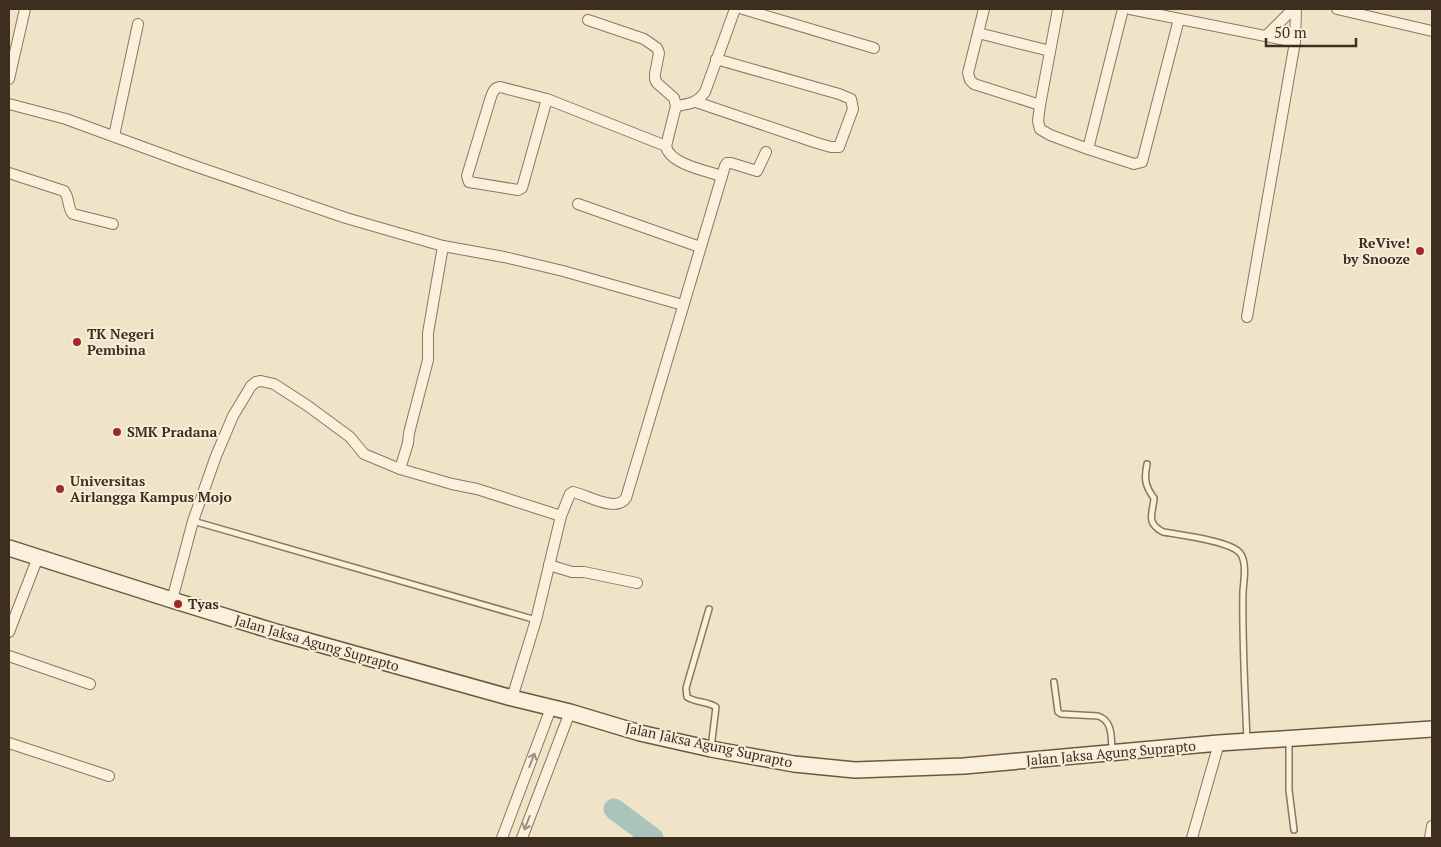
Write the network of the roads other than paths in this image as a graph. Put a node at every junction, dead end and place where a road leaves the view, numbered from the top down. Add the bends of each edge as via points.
1 (26, 9) edge
2 (734, 9) edge
3 (742, 9) edge
4 (984, 9) edge
5 (1058, 9) edge
6 (1123, 9) edge
7 (1130, 9) edge
8 (1294, 9) edge
9 (1337, 9) edge
10 (1179, 19) junction
11 (588, 20) dead end
12 (138, 24) dead end
13 (1432, 31) edge
14 (978, 33) junction
15 (1266, 36) junction
16 (1295, 42) junction
17 (874, 48) dead end
18 (1050, 51) junction
19 (716, 59) junction
20 (9, 79) edge
21 (547, 99) junction
22 (696, 102) junction
23 (9, 104) edge
24 (1040, 105) junction
25 (676, 106) junction
26 (114, 136) junction
27 (666, 146) junction
28 (1088, 149) junction
29 (766, 152) dead end
30 (9, 173) edge
31 (722, 176) junction
32 (578, 204) dead end
33 (113, 224) dead end
34 (443, 246) junction
35 (700, 247) junction
36 (683, 305) junction
37 (1247, 317) dead end
38 (1147, 464) dead end
39 (400, 469) junction
40 (562, 516) junction
41 (193, 521) junction
42 (9, 548) edge
43 (38, 557) junction
44 (549, 565) junction
45 (637, 583) dead end
46 (172, 600) junction
47 (709, 609) dead end
48 (536, 620) junction
49 (9, 632) edge
50 (9, 656) edge
51 (1054, 682) dead end
52 (90, 684) dead end
53 (512, 698) junction
54 (551, 708) junction
55 (570, 712) junction
56 (1432, 728) edge
57 (1289, 739) junction
58 (1247, 741) junction
59 (9, 743) edge
60 (1219, 743) junction
61 (711, 749) junction
62 (1113, 753) junction
63 (109, 776) dead end
64 (521, 787) junction
65 (539, 794) junction
66 (1432, 826) edge
67 (1294, 830) dead end
68 (502, 838) edge
69 (522, 838) edge
70 (1192, 838) edge
71 (1430, 838) edge

1 - 20 street
2 - 19 street
3 - 17 street
4 - 14 street
5 - 18 street
6 - 28 street
7 - 10 street
8 - 15 street
8 - 16 street
9 - 13 street
10 - 15 street
10 - 28 street via 1142,162 1134,164
11 - 25 street via 644,39 657,48 655,79 674,98
12 - 26 street
14 - 18 street
14 - 24 street via 968,73 972,82
15 - 16 street
16 - 37 street
18 - 24 street
19 - 22 street via 705,92
19 - 22 street via 852,99 853,109 838,146 818,143
21 - 21 street via 496,88 467,176 469,182 522,188
21 - 27 street
22 - 25 street
23 - 26 street
24 - 28 street via 1040,128
25 - 27 street
26 - 34 street via 346,218
27 - 31 street via 666,150 683,164
29 - 31 street via 758,170 727,163
30 - 33 street via 64,192 73,214
31 - 35 street
32 - 35 street
34 - 36 street via 504,256
34 - 39 street via 428,333 428,360
35 - 36 street
36 - 40 street via 626,498 623,502 609,504 573,492
38 - 58 lane via 1144,478 1154,498 1151,522 1155,527 1163,532 1224,544 1241,554 1244,569
39 - 40 street
39 - 41 street via 364,454 350,437 274,384 256,382 233,416
40 - 44 street
41 - 46 street
41 - 48 lane
42 - 43 main road, Jalan Jaksa Agung Suprapto
43 - 46 main road, Jalan Jaksa Agung Suprapto
43 - 49 street
44 - 45 street
44 - 48 street
46 - 53 main road, Jalan Jaksa Agung Suprapto
47 - 61 lane via 686,688 690,699 716,707
48 - 53 street
50 - 52 street
51 - 62 lane via 1058,712 1104,718 1110,727
53 - 54 main road, Jalan Jaksa Agung Suprapto
54 - 55 main road, Jalan Jaksa Agung Suprapto
64 -> 54 street
55 - 61 main road, Jalan Jaksa Agung Suprapto via 640,733
55 - 65 street
56 - 57 main road, Jalan Jaksa Agung Suprapto
57 - 58 main road, Jalan Jaksa Agung Suprapto
57 - 67 lane via 1289,790
58 - 60 main road, Jalan Jaksa Agung Suprapto
59 - 63 street
60 - 62 main road, Jalan Jaksa Agung Suprapto
60 - 70 street
61 - 62 main road, Jalan Jaksa Agung Suprapto via 794,764 855,770 964,766
64 - 65 street
64 - 68 street
65 -> 69 street
66 - 71 street

